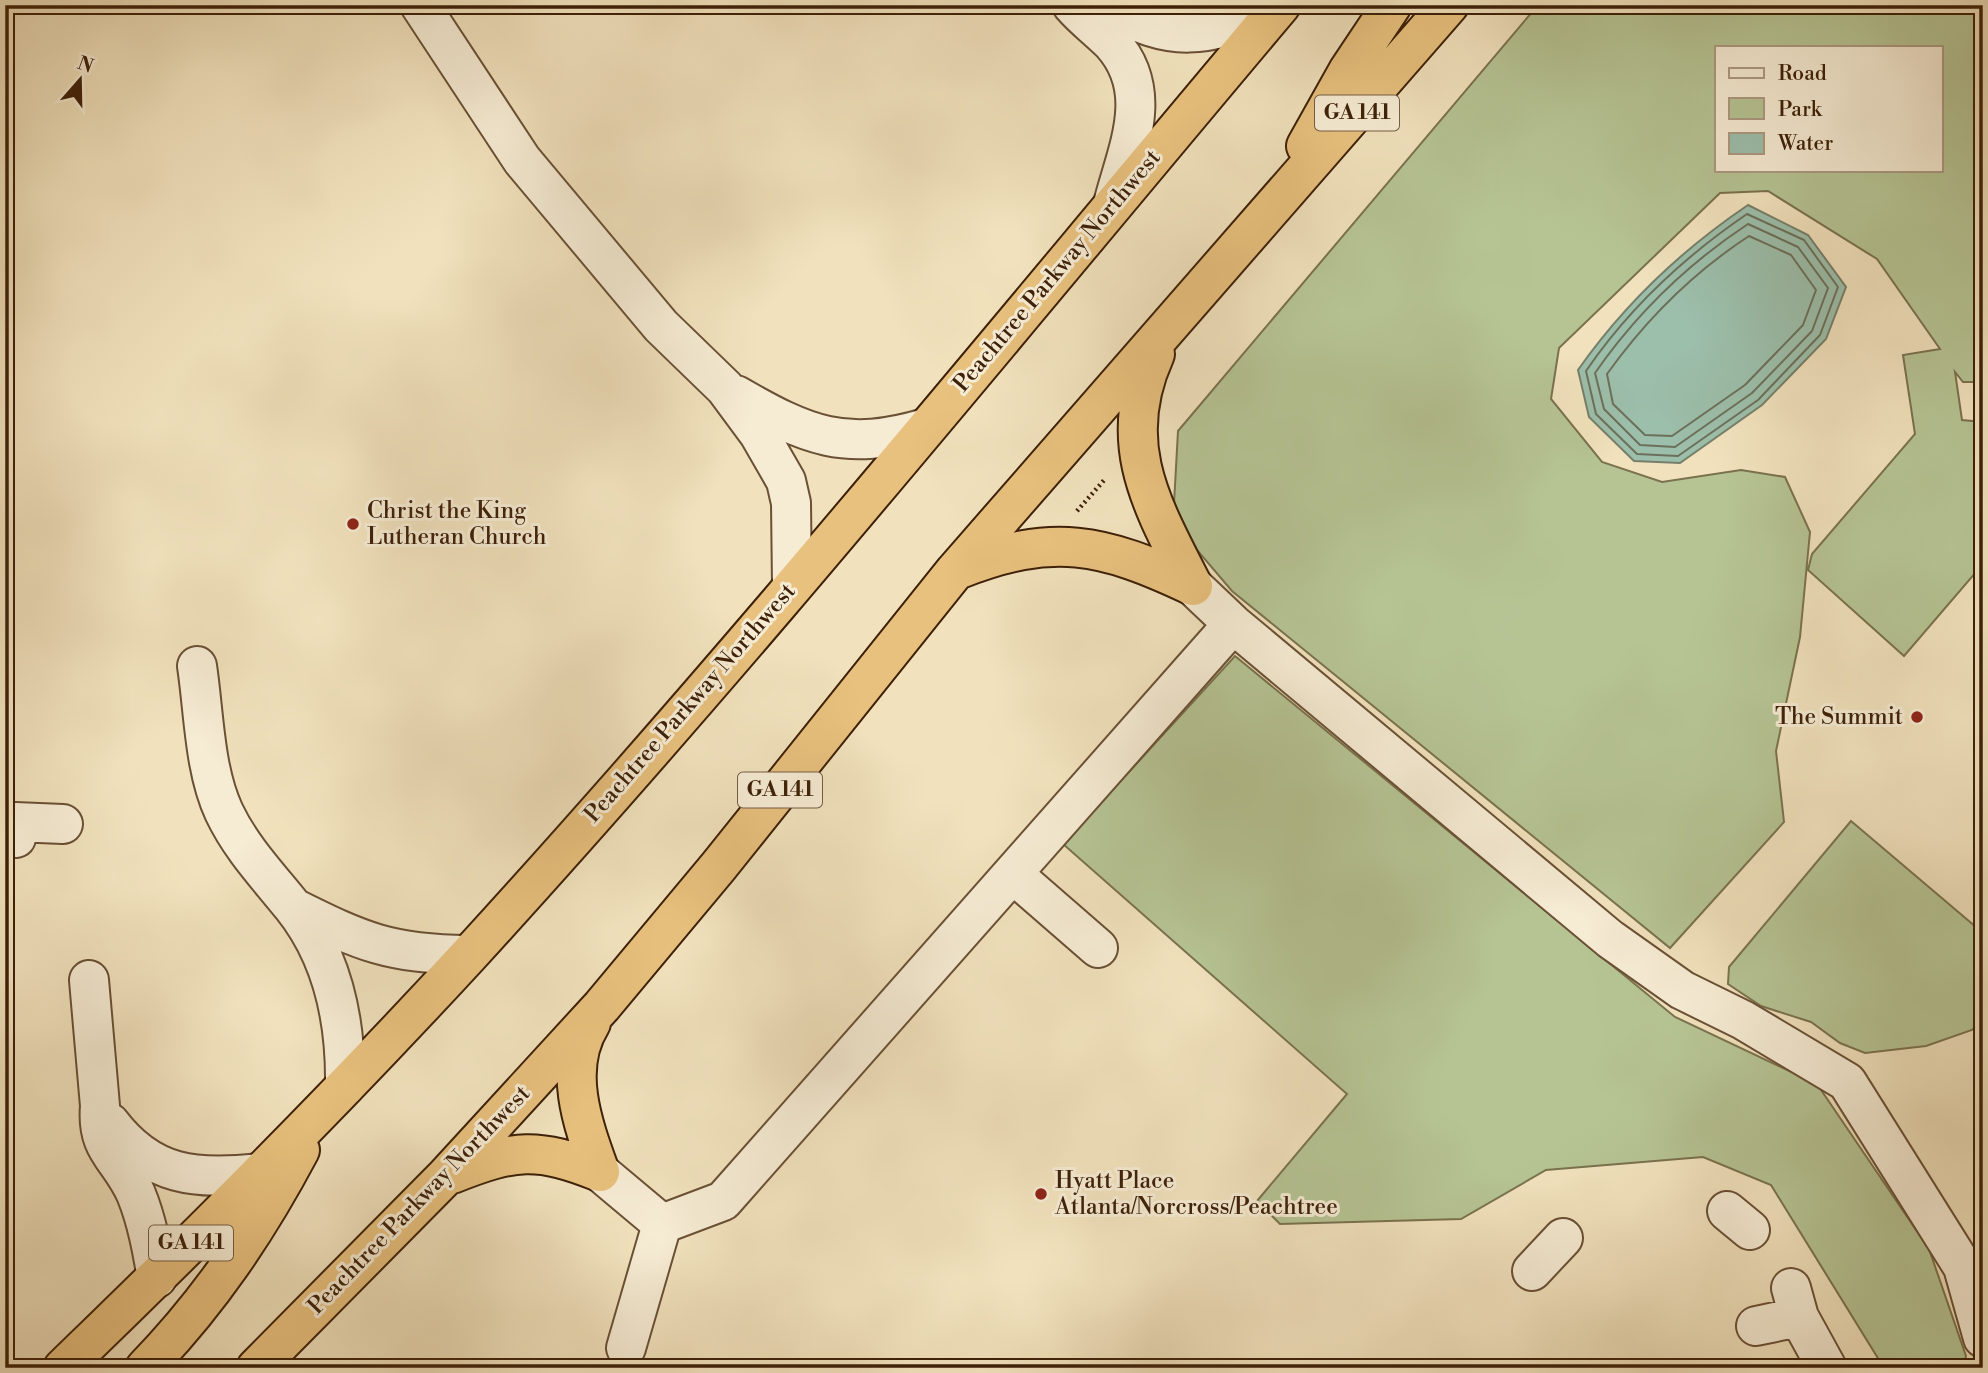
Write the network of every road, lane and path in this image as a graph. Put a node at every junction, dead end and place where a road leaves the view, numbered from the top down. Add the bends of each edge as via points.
1 (420, 5) edge
2 (1072, 5) edge
3 (1104, 5) edge
4 (1392, 5) edge
5 (1450, 5) edge
6 (1279, 8) edge
7 (1113, 204) junction
8 (1264, 220) junction
9 (1164, 334) junction
10 (725, 388) junction
11 (926, 428) junction
12 (1115, 468) dead end
13 (1071, 517) dead end
14 (955, 571) junction
15 (792, 586) junction
16 (1193, 586) junction
17 (1233, 624) junction
18 (197, 666) dead end
19 (63, 824) dead end
20 (16, 838) dead end
21 (1013, 873) junction
22 (294, 908) junction
23 (1098, 948) dead end
24 (468, 955) junction
25 (89, 980) dead end
26 (602, 1006) junction
27 (345, 1086) junction
28 (100, 1106) junction
29 (316, 1116) junction
30 (600, 1172) junction
31 (260, 1173) junction
32 (446, 1176) junction
33 (662, 1224) junction
34 (1563, 1238) dead end
35 (1532, 1271) dead end
36 (157, 1278) junction
37 (1756, 1326) dead end
38 (1983, 1338) edge
39 (626, 1348) dead end
40 (63, 1368) edge
41 (145, 1368) edge
42 (256, 1368) edge
43 (1827, 1368) edge

1 - 10 street via 522,160 661,326
2 - 7 street via 1112,43 1130,72 1138,102
3 - 6 street via 1147,28 1178,35 1209,32
4 - 8 highway
5 - 8 highway, Peachtree Parkway Northwest / GA 141
6 - 7 highway, Peachtree Parkway Northwest / GA 141
7 - 11 highway, Peachtree Parkway Northwest / GA 141
8 - 9 highway, Peachtree Parkway Northwest / GA 141
9 - 14 highway, Peachtree Parkway Northwest / GA 141
9 - 16 highway via 1146,375 1137,440 1145,486
10 - 11 street via 774,416 833,439 890,439
10 - 15 street via 786,481 794,527
11 - 15 highway, Peachtree Parkway Northwest / GA 141
12 - 13 path
14 - 16 highway via 1019,550 1082,546 1141,561
14 - 26 highway, Peachtree Parkway Northwest / GA 141
15 - 24 highway, Peachtree Parkway Northwest / GA 141
16 - 17 street
17 - 21 street
17 - 38 street via 1610,939 1682,990 1743,1020 1847,1082 1963,1267
18 - 22 street via 212,771 223,810 250,856
19 - 20 street via 15,822
21 - 23 street
21 - 33 street via 723,1201
22 - 24 street via 377,946 412,954
22 - 27 street via 332,981 345,1048
24 - 27 highway, Peachtree Parkway Northwest / GA 141
25 - 28 street
26 - 30 highway via 586,1032 578,1060 577,1096
26 - 32 highway, Peachtree Parkway Northwest / GA 141
27 - 29 highway, Peachtree Parkway Northwest / GA 141
28 - 31 street via 123,1140 156,1164 221,1178
28 - 36 street via 98,1127 145,1218
29 - 31 highway, Peachtree Parkway Northwest / GA 141
29 - 41 highway via 250,1239 209,1297
30 - 32 highway via 547,1153 523,1153 496,1156
30 - 33 street
31 - 36 highway, Peachtree Parkway Northwest / GA 141
32 - 42 highway, Peachtree Parkway Northwest / GA 141
33 - 39 street
34 - 35 street
36 - 40 highway, Peachtree Parkway Northwest / GA 141
37 - 43 street via 1795,1303

